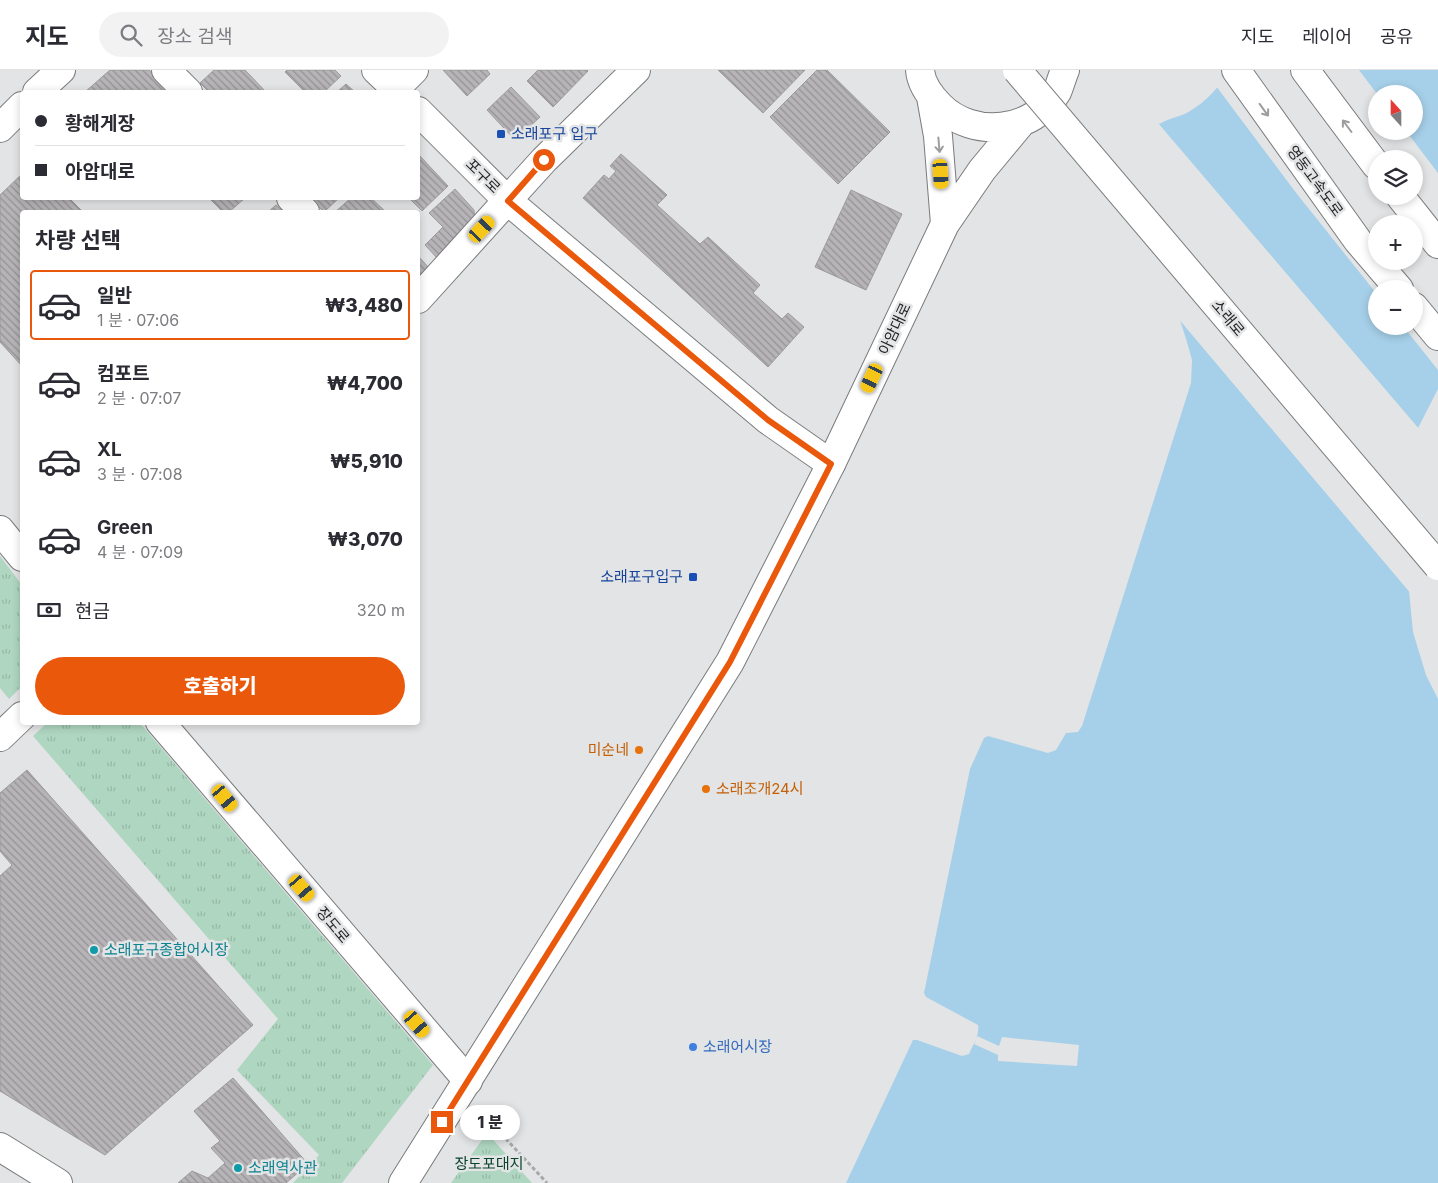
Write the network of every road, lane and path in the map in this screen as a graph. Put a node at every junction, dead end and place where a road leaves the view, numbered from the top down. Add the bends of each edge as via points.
1 (61, 70) edge
2 (166, 70) edge
3 (376, 70) edge
4 (414, 70) edge
5 (636, 70) edge
6 (920, 70) edge
7 (1017, 70) edge
8 (1065, 70) edge
9 (1236, 70) edge
10 (1305, 70) edge
11 (39, 90) edge
12 (186, 90) edge
13 (396, 90) edge
14 (398, 90) edge
15 (931, 97) junction
16 (20, 108) edge
17 (420, 113) edge
18 (1021, 123) junction
19 (0, 128) edge
20 (1368, 154) edge
21 (292, 200) edge
22 (508, 201) junction
23 (1407, 205) edge
24 (303, 210) edge
25 (944, 224) junction
26 (1438, 244) edge
27 (1390, 280) edge
28 (420, 297) edge
29 (1423, 318) edge
30 (1438, 336) edge
31 (831, 464) junction
32 (0, 530) edge
33 (20, 555) edge
34 (1438, 566) edge
35 (20, 718) edge
36 (163, 725) edge
37 (0, 737) edge
38 (464, 1086) junction
39 (0, 1147) edge
40 (58, 1183) edge
41 (403, 1183) edge
42 (547, 1183) edge

1 - 11 main road
2 - 12 main road
3 - 13 main road
4 - 14 main road
5 - 22 main road via 544,160
6 - 15 main road
7 - 34 main road, 소래로, bridge
8 - 18 main road via 1057,92 1041,110
9 -> 27 main road, 영동고속도로 via 1358,241
20 -> 10 main road
15 - 18 main road via 949,115 971,125 996,128
15 -> 25 main road, 아암대로 via 938,136
16 - 19 main road
17 - 22 main road, 포구로
18 - 25 main road, 아암대로 via 982,170
21 - 24 main road
22 - 28 main road
22 - 31 main road, 포구로 via 768,420
23 - 26 main road
25 - 31 main road, 아암대로
29 - 30 main road
31 - 38 main road, 아암대로 via 730,662
32 - 33 main road
35 - 37 main road
36 - 38 main road, 장도로
38 - 41 main road, 아암대로
38 - 42 path
39 - 40 main road

